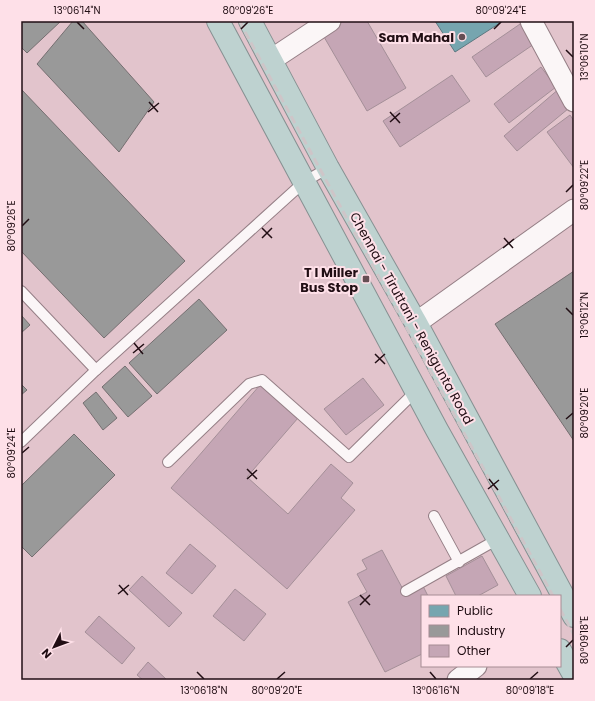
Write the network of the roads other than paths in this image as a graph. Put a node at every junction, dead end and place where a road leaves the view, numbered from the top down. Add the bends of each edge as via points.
1 (218, 21) edge
2 (250, 21) edge
3 (330, 21) edge
4 (531, 21) edge
5 (271, 60) junction
6 (574, 101) edge
7 (328, 168) junction
8 (304, 182) junction
9 (574, 210) edge
10 (21, 291) edge
11 (416, 323) junction
12 (96, 370) junction
13 (416, 391) junction
14 (21, 442) edge
15 (168, 462) dead end
16 (434, 516) dead end
17 (498, 539) junction
18 (459, 562) junction
19 (406, 591) dead end
20 (529, 595) edge
21 (574, 616) edge
22 (561, 652) edge
23 (475, 667) edge
24 (574, 675) edge
25 (458, 680) edge

1 - 8 highway
2 - 5 highway, Chennai - Tiruttani - Renigunta Road
3 - 5 street
4 - 6 street
5 - 7 highway, Chennai - Tiruttani - Renigunta Road
7 - 8 lane
7 - 11 highway, Chennai - Tiruttani - Renigunta Road
8 - 12 lane
8 - 13 highway
9 - 11 street
10 - 12 lane
11 - 21 highway, Chennai - Tiruttani - Renigunta Road
12 - 14 lane
13 - 15 lane via 349,457 262,380 249,384
13 - 17 highway
16 - 18 lane
17 - 18 lane
17 - 20 highway
18 - 19 lane
22 - 24 highway
23 - 25 street

